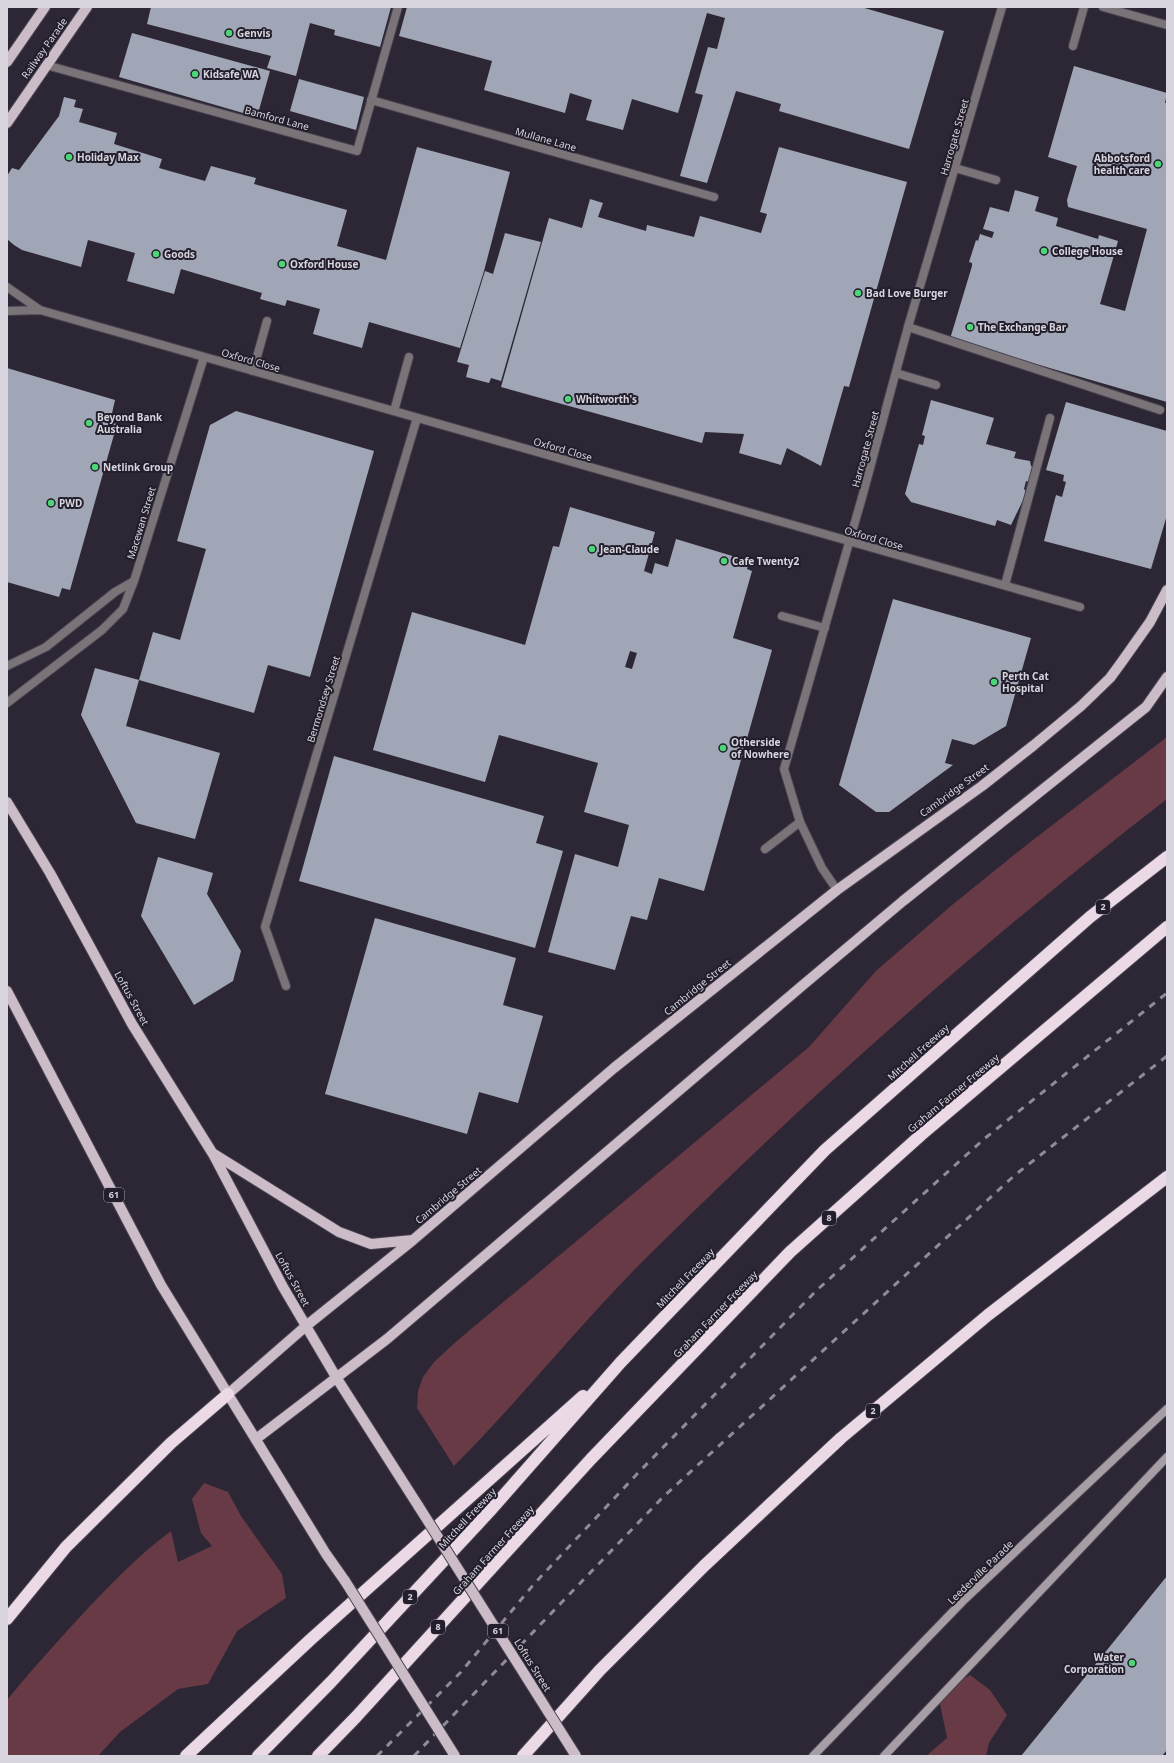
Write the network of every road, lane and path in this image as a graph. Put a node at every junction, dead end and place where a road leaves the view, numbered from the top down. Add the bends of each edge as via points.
1 (45, 7) edge
2 (87, 7) edge
3 (398, 7) edge
4 (1002, 7) edge
5 (1084, 7) edge
6 (1103, 7) edge
7 (1167, 25) edge
8 (1073, 46) dead end
9 (7, 62) edge
10 (46, 65) junction
11 (371, 100) junction
12 (7, 123) edge
13 (955, 168) junction
14 (996, 180) dead end
15 (714, 197) dead end
16 (7, 287) edge
17 (40, 310) junction
18 (7, 311) edge
19 (267, 321) dead end
20 (908, 327) junction
21 (204, 357) junction
22 (409, 357) dead end
23 (253, 371) junction
24 (896, 373) junction
25 (936, 385) dead end
26 (1160, 410) dead end
27 (394, 411) junction
28 (417, 418) junction
29 (1050, 418) dead end
30 (849, 541) junction
31 (134, 581) junction
32 (1005, 585) junction
33 (1167, 590) edge
34 (1080, 607) dead end
35 (782, 616) dead end
36 (825, 628) junction
37 (7, 666) edge
38 (1167, 677) edge
39 (7, 702) edge
40 (7, 802) edge
41 (800, 822) junction
42 (765, 849) dead end
43 (1167, 857) edge
44 (837, 890) junction
45 (1167, 927) edge
46 (286, 986) dead end
47 (7, 991) edge
48 (213, 1154) junction
49 (1167, 1177) edge
50 (413, 1240) junction
51 (306, 1326) junction
52 (621, 1362) junction
53 (336, 1377) junction
54 (228, 1394) junction
55 (1167, 1409) edge
56 (256, 1439) junction
57 (1167, 1457) edge
58 (7, 1619) edge
59 (186, 1756) edge
60 (258, 1756) edge
61 (318, 1756) edge
62 (455, 1756) edge
63 (522, 1756) edge
64 (576, 1756) edge
65 (813, 1756) edge
66 (884, 1756) edge

1 - 9 main road
2 - 10 main road, Railway Parade
3 - 11 street, Bamford Lane
4 - 13 street, Harrogate Street
5 - 8 street
6 - 7 street
10 - 11 street, Bamford Lane via 357,151
10 - 12 main road, Railway Parade
11 - 15 street, Mullane Lane
13 - 14 street
13 - 20 street, Harrogate Street
16 - 17 street, Oxford Close
17 - 18 street, Oxford Close
17 - 21 street, Oxford Close
19 - 23 street
20 - 24 street, Harrogate Street
20 - 26 street
21 - 23 street, Oxford Close
21 - 31 street, Macewan Street
22 - 27 street
23 - 27 street, Oxford Close
24 - 25 street
24 - 30 street, Harrogate Street
27 - 28 street, Oxford Close
28 - 30 street, Oxford Close
28 - 46 street, Bermondsey Street via 265,928
29 - 32 street
30 - 32 street, Oxford Close
30 - 36 street, Harrogate Street
31 - 37 street via 115,592 46,647
31 - 39 street, Macewan Street via 123,608 102,630
32 - 34 street, Oxford Close
33 - 44 main road, Cambridge Street via 1150,622 1110,678 1081,706 982,786
35 - 36 street
36 - 41 street, Harrogate Street via 784,769
38 - 53 main road via 1146,707 803,984 387,1339
40 - 48 main road, Loftus Street / 61 via 50,873 132,1024
41 - 42 street
41 - 44 street, Harrogate Street via 822,868
43 - 52 highway, Mitchell Freeway / 2 via 1090,917 825,1150
44 - 50 main road, Cambridge Street via 614,1068
45 - 61 highway, Graham Farmer Freeway / 8 via 922,1135 790,1252 591,1459
47 - 54 main road, 61 via 161,1285
48 - 50 main road via 339,1232 370,1244
48 - 51 main road, Loftus Street / 61
49 - 63 highway, 2 via 988,1315 840,1438 704,1566 600,1670
50 - 51 main road, Cambridge Street
51 - 53 main road, Loftus Street / 61
51 - 54 main road, Cambridge Street
52 - 59 highway via 316,1635
52 - 60 highway, Mitchell Freeway / 2 via 489,1512 331,1682
53 - 56 main road
53 - 64 main road, Loftus Street / 61, bridge
54 - 56 main road, 61
54 - 58 highway via 171,1443 66,1547
55 - 65 main road, Leederville Parade via 965,1599
56 - 62 main road, 61, bridge
57 - 66 main road

